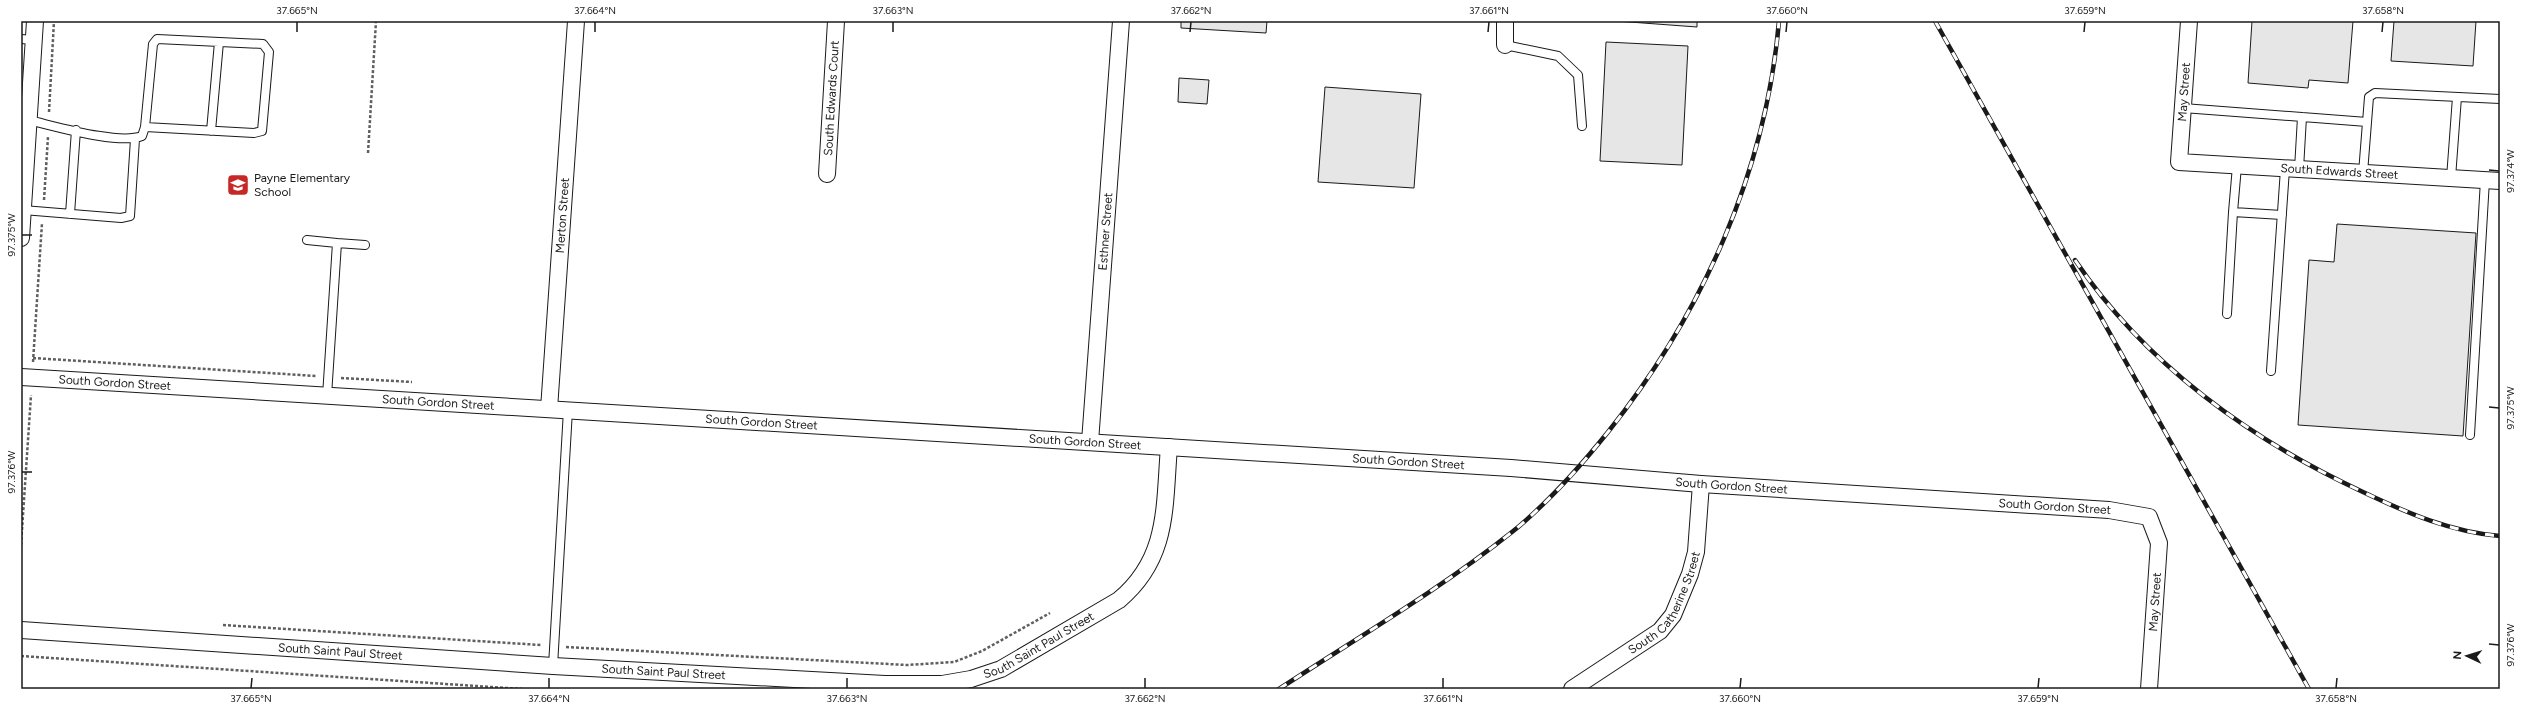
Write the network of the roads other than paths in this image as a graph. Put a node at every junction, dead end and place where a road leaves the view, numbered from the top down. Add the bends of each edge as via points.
1 (35, 21) edge
2 (576, 21) edge
3 (836, 21) edge
4 (1121, 21) edge
5 (1505, 21) edge
6 (2189, 21) edge
7 (27, 40) edge
8 (219, 42) junction
9 (1505, 45) joint
10 (2456, 97) junction
11 (2500, 99) edge
12 (2183, 108) junction
13 (2302, 117) junction
14 (28, 120) junction
15 (2367, 122) junction
16 (1582, 126) dead end
17 (145, 127) junction
18 (76, 130) junction
19 (211, 131) junction
20 (135, 139) junction
21 (2179, 162) joint
22 (2237, 166) junction
23 (2292, 169) junction
24 (2363, 173) junction
25 (827, 174) dead end
26 (2451, 178) junction
27 (2493, 181) edge
28 (22, 192) edge
29 (23, 210) junction
30 (2233, 212) junction
31 (70, 214) junction
32 (2282, 215) junction
33 (21, 238) edge
34 (307, 240) dead end
35 (336, 243) junction
36 (365, 245) dead end
37 (2227, 314) dead end
38 (2271, 371) dead end
39 (26, 377) edge
40 (327, 396) junction
41 (549, 409) junction
42 (568, 410) junction
43 (2470, 435) dead end
44 (1090, 442) junction
45 (1169, 447) junction
46 (1701, 484) junction
47 (2149, 517) joint
48 (21, 630) edge
49 (553, 666) junction
50 (920, 687) edge
51 (1572, 689) edge
52 (2149, 689) edge

1 - 7 street
2 - 41 street, Merton Street
3 - 25 street, South Edwards Court
4 - 44 street, Esthner Street
5 - 9 street
6 - 12 street, May Street
7 - 14 street
8 - 17 lane via 157,39 153,44
8 - 19 lane
8 - 19 lane via 263,44 268,52 262,131
9 - 16 lane via 1558,56 1578,75
10 - 11 lane
10 - 15 lane via 2375,93 2369,97
10 - 26 lane
12 - 13 lane
12 - 21 street, May Street
13 - 15 lane
13 - 23 lane
14 - 18 lane
14 - 28 street
15 - 24 lane
17 - 19 lane
17 - 20 lane via 142,136
18 - 20 lane via 105,137
18 - 31 lane
20 - 31 lane via 130,216 121,218
21 - 22 street, South Edwards Street
22 - 23 street, South Edwards Street
22 - 30 lane
23 - 24 street, South Edwards Street
23 - 32 lane
24 - 26 street, South Edwards Street
26 - 27 street, South Edwards Street
27 - 43 lane
28 - 29 street
29 - 31 lane
29 - 33 street
30 - 32 lane
30 - 37 lane
32 - 38 lane
34 - 35 lane
35 - 36 lane
35 - 40 lane
39 - 40 street, South Gordon Street
40 - 41 street, South Gordon Street
41 - 42 street, South Gordon Street
42 - 44 street, South Gordon Street
42 - 49 lane
44 - 45 street, South Gordon Street
45 - 46 street, South Gordon Street via 1512,468
45 - 50 street, South Saint Paul Street via 1162,532 1155,552 1136,586 1119,600 1002,669 971,679
46 - 47 street, South Gordon Street via 2109,510
46 - 51 street, South Catherine Street via 1696,552 1673,615 1660,631
47 - 52 street, May Street via 2159,543
48 - 49 street, South Saint Paul Street
49 - 50 street, South Saint Paul Street

